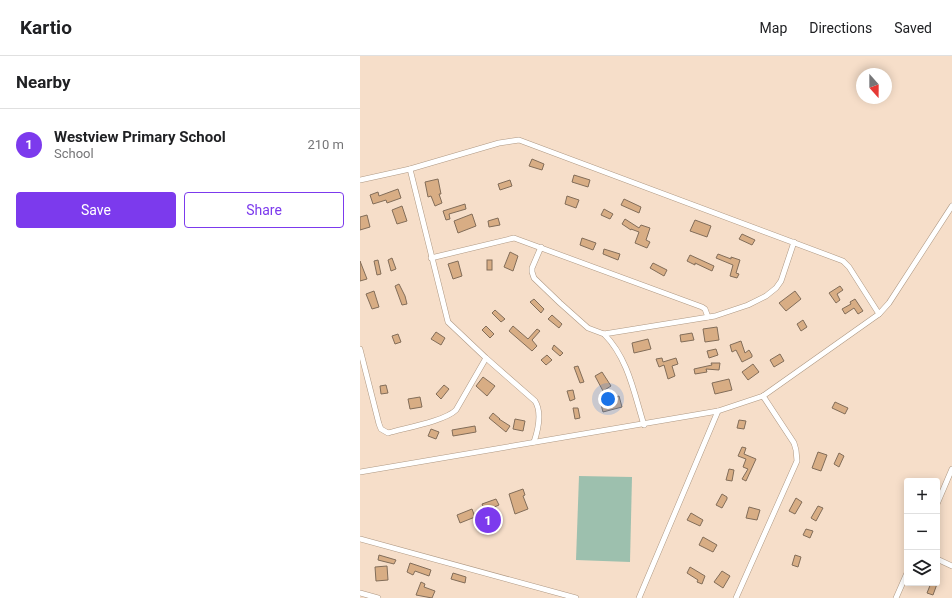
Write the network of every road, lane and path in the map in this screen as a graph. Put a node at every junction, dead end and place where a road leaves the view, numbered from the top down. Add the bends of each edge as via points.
1 (410, 169) junction
2 (360, 180) edge
3 (952, 206) edge
4 (794, 242) junction
5 (541, 247) junction
6 (431, 258) junction
7 (879, 314) junction
8 (708, 317) junction
9 (604, 334) junction
10 (360, 349) edge
11 (486, 358) junction
12 (763, 396) junction
13 (718, 411) junction
14 (644, 425) junction
15 (534, 442) junction
16 (952, 470) edge
17 (360, 472) edge
18 (940, 497) edge
19 (360, 539) edge
20 (940, 560) edge
21 (952, 566) edge
22 (904, 579) edge
23 (360, 593) edge
24 (378, 598) edge
25 (576, 598) edge
26 (638, 598) edge
27 (736, 598) edge
28 (896, 598) edge

1 - 2 street
1 - 4 street via 507,141 519,140
1 - 6 street
3 - 7 street via 889,304
4 - 7 street via 847,264
4 - 8 street via 780,281 772,292 748,305 722,315
5 - 6 street via 510,238
5 - 8 street via 702,307
5 - 9 street via 532,268 534,278 588,328
6 - 11 street via 448,322
7 - 12 street
8 - 9 street
9 - 14 street via 624,361
10 - 11 street via 379,424 381,429 388,433 451,415
11 - 15 street via 538,406 538,432
12 - 13 street
12 - 27 street via 794,443 796,461
13 - 14 street
13 - 26 street
14 - 15 street
15 - 17 street
16 - 18 street
19 - 25 street
20 - 21 street
22 - 28 street
23 - 24 street

